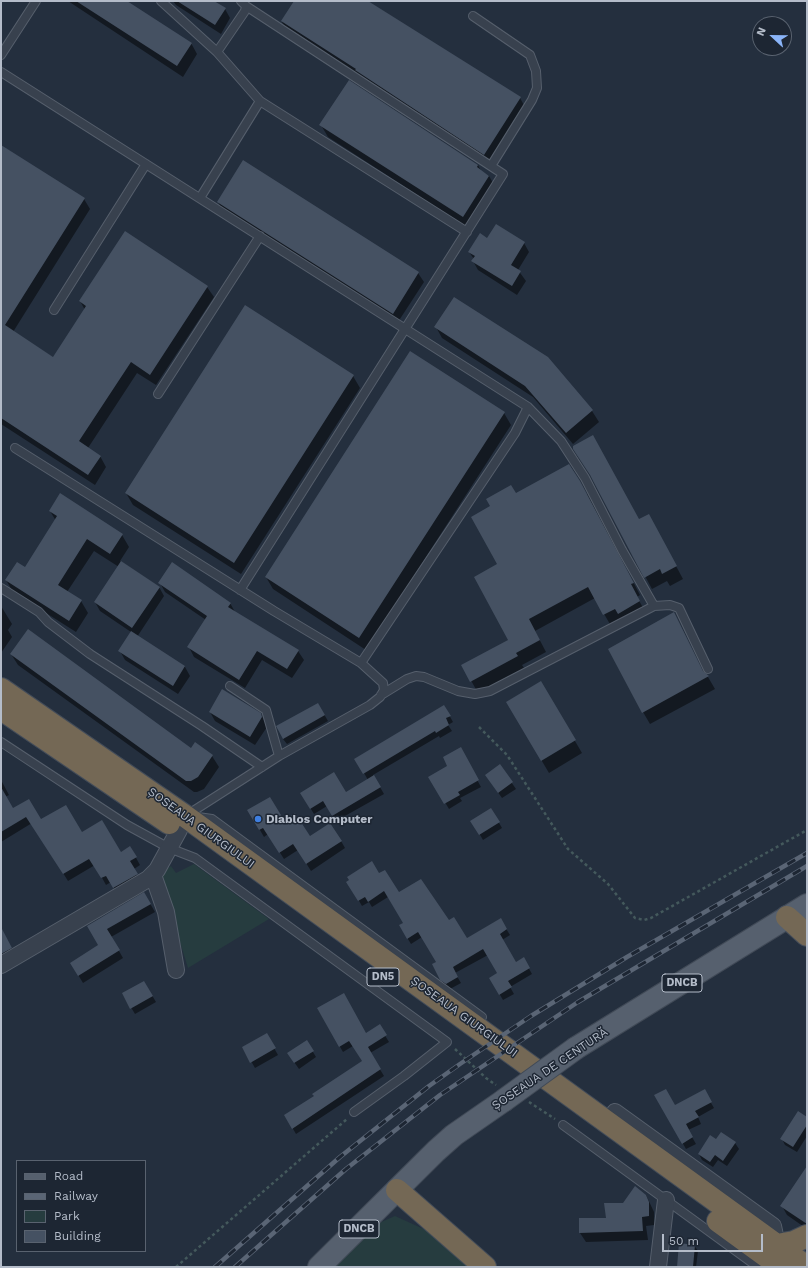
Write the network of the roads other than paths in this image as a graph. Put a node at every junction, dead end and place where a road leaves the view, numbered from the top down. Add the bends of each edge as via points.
1 (36, 1) edge
2 (161, 1) edge
3 (244, 3) edge
4 (473, 16) dead end
5 (218, 52) junction
6 (1, 55) edge
7 (1, 72) edge
8 (260, 101) junction
9 (146, 164) junction
10 (491, 166) junction
11 (200, 198) junction
12 (467, 232) junction
13 (260, 236) junction
14 (54, 310) dead end
15 (406, 329) junction
16 (158, 394) dead end
17 (528, 407) junction
18 (15, 448) dead end
19 (1, 588) edge
20 (240, 590) junction
21 (654, 606) junction
22 (361, 663) junction
23 (708, 669) dead end
24 (230, 686) dead end
25 (1, 689) edge
26 (381, 695) junction
27 (1, 709) edge
28 (1, 742) edge
29 (279, 756) junction
30 (262, 767) junction
31 (177, 831) junction
32 (153, 875) junction
33 (807, 905) edge
34 (787, 917) junction
35 (807, 935) edge
36 (1, 965) edge
37 (176, 970) dead end
38 (482, 1017) dead end
39 (354, 1112) road end
40 (615, 1112) dead end
41 (563, 1125) dead end
42 (398, 1190) junction
43 (666, 1200) junction
44 (807, 1236) edge
45 (765, 1258) edge
46 (319, 1267) edge
47 (485, 1267) edge
48 (658, 1267) edge
49 (781, 1267) edge
50 (807, 1267) edge

1 - 6 lane
2 - 5 lane
3 - 5 lane via 245,11
3 - 10 lane
4 - 10 lane via 530,55 536,71 537,88 532,100
5 - 8 lane
7 - 9 lane
8 - 11 lane
8 - 12 lane
9 - 11 lane
9 - 14 lane
10 - 12 lane via 503,174
11 - 13 lane
12 - 15 lane
13 - 15 lane
13 - 16 lane
15 - 17 lane
15 - 20 lane
17 - 21 lane via 560,441 586,478
17 - 22 lane via 514,433
18 - 20 lane
19 - 30 lane via 39,612 52,626 90,654
20 - 22 lane
21 - 23 lane via 670,604 679,608
21 - 26 lane via 490,691 475,694 458,691 416,676
22 - 26 lane via 383,683 384,690
24 - 29 lane via 266,710
25 - 31 highway, ȘOSEAUA GIURGIULUI / DN5
26 - 29 lane via 370,705
27 - 31 highway, ȘOSEAUA GIURGIULUI / DN5
28 - 31 lane via 127,825
29 - 30 lane
30 - 31 lane
31 - 32 street
31 - 38 lane via 212,819
31 - 39 lane via 195,858 447,1042
31 - 45 highway, ȘOSEAUA GIURGIULUI / DN5
32 - 36 street
32 - 37 street via 166,912
33 - 34 main road, ȘOSEAUA DE CENTURĂ / DNCB
34 - 35 highway
34 - 42 main road, ȘOSEAUA DE CENTURĂ / DNCB, bridge via 576,1048 454,1135
40 - 45 street via 773,1226
41 - 43 lane, ȘOSEAUA GIURGIULUI
42 - 46 main road, ȘOSEAUA DE CENTURĂ / DNCB
42 - 47 highway
43 - 45 lane, ȘOSEAUA GIURGIULUI
43 - 48 street
44 - 45 highway
45 - 49 highway, ȘOSEAUA GIURGIULUI / DN5
45 - 50 highway, ȘOSEAUA GIURGIULUI / DN5

